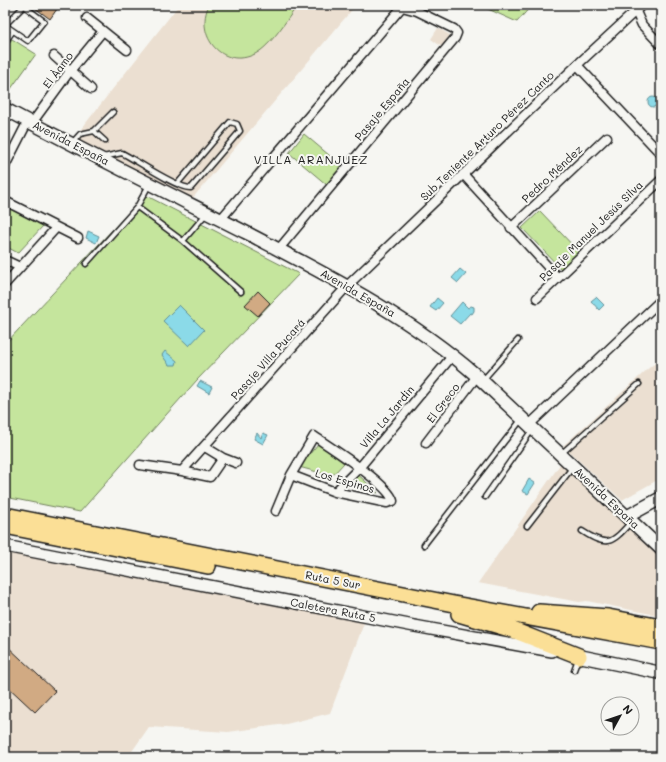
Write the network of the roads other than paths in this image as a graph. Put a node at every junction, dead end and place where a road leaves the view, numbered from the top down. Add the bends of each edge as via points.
1 (637, 7) edge
2 (87, 18) dead end
3 (13, 31) junction
4 (103, 31) junction
5 (5, 42) edge
6 (661, 45) edge
7 (127, 50) dead end
8 (54, 56) dead end
9 (577, 65) junction
10 (70, 71) junction
11 (90, 89) dead end
12 (5, 109) edge
13 (113, 112) dead end
14 (30, 122) junction
15 (94, 131) junction
16 (607, 138) dead end
17 (105, 141) dead end
18 (72, 144) junction
19 (661, 154) edge
20 (99, 158) junction
21 (5, 166) edge
22 (463, 174) junction
23 (661, 180) edge
24 (178, 183) junction
25 (150, 184) junction
26 (5, 201) edge
27 (137, 207) junction
28 (206, 213) junction
29 (220, 220) junction
30 (56, 228) junction
31 (511, 228) junction
32 (78, 238) dead end
33 (183, 241) junction
34 (278, 250) junction
35 (5, 260) edge
36 (86, 264) dead end
37 (20, 268) junction
38 (558, 278) junction
39 (5, 284) edge
40 (348, 285) junction
41 (241, 292) dead end
42 (537, 298) dead end
43 (661, 300) edge
44 (518, 340) dead end
45 (453, 355) junction
46 (480, 379) junction
47 (639, 384) dead end
48 (528, 424) junction
49 (426, 443) dead end
50 (205, 447) junction
51 (561, 454) junction
52 (223, 458) junction
53 (236, 463) dead end
54 (140, 465) dead end
55 (573, 466) junction
56 (360, 467) junction
57 (182, 471) junction
58 (291, 475) junction
59 (335, 492) junction
60 (485, 497) dead end
61 (661, 498) edge
62 (276, 511) dead end
63 (5, 515) edge
64 (630, 518) junction
65 (5, 526) edge
66 (527, 526) dead end
67 (582, 531) dead end
68 (424, 545) dead end
69 (5, 546) edge
70 (661, 549) edge
71 (456, 609) junction
72 (661, 627) edge
73 (661, 642) edge
74 (661, 652) edge
75 (577, 663) junction
76 (661, 673) edge

1 - 6 street via 642,25
1 - 9 street, Sub Teniente Arturo Pérez Canto
2 - 4 street
3 - 3 lane via 28,41 44,21 24,6 5,25
3 - 5 lane
4 - 7 street
4 - 10 street, El Àamo
8 - 10 street
9 - 19 street
9 - 22 street, Sub Teniente Arturo Pérez Canto
10 - 11 street
10 - 14 street, El Àamo
12 - 14 main road, Avenida España
13 - 15 lane
14 - 18 main road, Avenida España
14 - 21 street, El Àamo
15 - 17 lane
15 - 18 lane via 80,134
16 - 31 street, Pedro Méndez
18 - 20 main road, Avenida España
20 - 24 lane via 122,153
20 - 25 main road, Avenida España
22 - 31 street
22 - 40 street, Sub Teniente Arturo Pérez Canto
23 - 38 street, Pasaje Manuel Jesús Silva
24 - 24 lane via 186,188 193,187 240,131 237,124 230,122
25 - 27 lane
25 - 28 main road, Avenida España
26 - 30 street
27 - 33 lane
27 - 36 lane
28 - 29 main road, Avenida España
28 - 33 lane
29 - 34 main road, Avenida España
29 - 34 street, Pasaje España via 402,7 449,25 457,32 455,38
30 - 32 street
30 - 37 street
31 - 38 street
33 - 41 lane
34 - 40 main road, Avenida España
35 - 37 street
37 - 39 street
38 - 42 street, Pasaje Manuel Jesús Silva
40 - 45 main road, Avenida España via 413,325
40 - 50 street, Pasaje Villa Pucará
43 - 48 street
44 - 46 lane
45 - 46 main road, Avenida España
45 - 56 street, Villa La Jardin
46 - 48 main road, Avenida España
46 - 49 street, El Greco
47 - 51 lane
48 - 51 main road, Avenida España
48 - 60 lane
48 - 68 lane
50 - 52 street
50 - 57 street, Pasaje Villa Pucará
51 - 55 main road, Avenida España
52 - 53 street
52 - 57 street via 210,477
54 - 57 street
55 - 64 main road, Avenida España
55 - 66 lane
56 - 58 street via 314,436
56 - 59 street, Villa La Jardin
56 - 59 street, Los Espinos via 393,501 387,503
58 - 59 street, Los Espinos
58 - 62 street
61 - 64 main road
63 - 71 highway, Ruta 5 Sur
64 - 67 lane via 615,539 597,541
64 - 70 main road, Avenida España
65 - 71 highway, Ruta 5 Sur
69 - 75 street, Caletera Ruta 5
71 - 72 highway via 608,617
71 - 73 highway, Ruta 5 Sur
71 - 74 highway, Ruta 5 Sur
71 - 75 highway via 513,630
75 - 76 main road, Caletera Ruta 5

